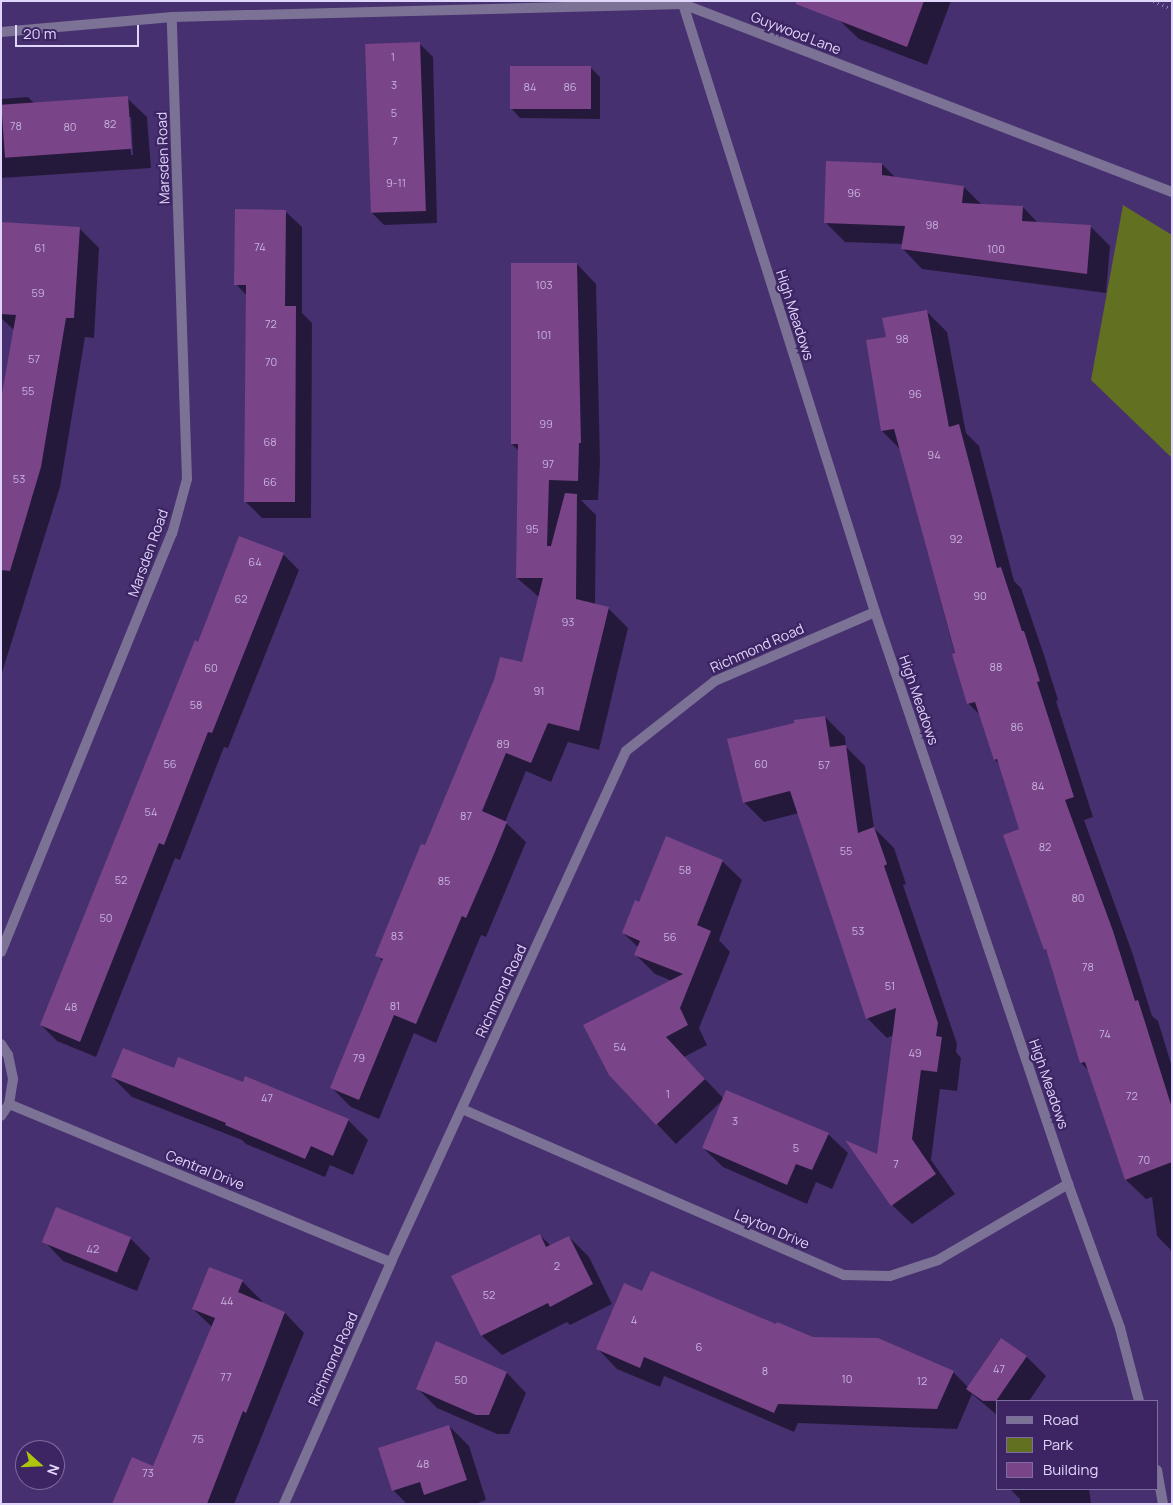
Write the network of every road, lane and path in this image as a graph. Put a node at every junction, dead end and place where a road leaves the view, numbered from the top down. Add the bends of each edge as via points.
1 (1153, 1) edge
2 (683, 4) junction
3 (1172, 8) edge
4 (172, 17) junction
5 (1, 32) edge
6 (1172, 192) edge
7 (875, 612) junction
8 (1, 952) edge
9 (1, 1044) edge
10 (9, 1104) junction
11 (462, 1109) junction
12 (1, 1116) edge
13 (1068, 1184) junction
14 (391, 1262) junction
15 (1139, 1400) edge
16 (1158, 1476) edge
17 (284, 1504) edge
18 (1163, 1504) edge

1 - 3 path
2 - 4 street, Guywood Lane
2 - 6 street, Guywood Lane
2 - 7 street, High Meadows
4 - 5 street, Guywood Lane
4 - 8 street, Marsden Road via 186,479 172,534
7 - 11 street, Richmond Road via 715,681 626,751
7 - 13 street, High Meadows
9 - 10 street via 8,1054 14,1079
10 - 12 street
10 - 14 street, Central Drive
11 - 13 street, Layton Drive via 844,1275 890,1276 938,1260
11 - 14 street, Richmond Road
13 - 15 street, High Meadows via 1120,1328
14 - 17 street, Richmond Road
16 - 18 street

